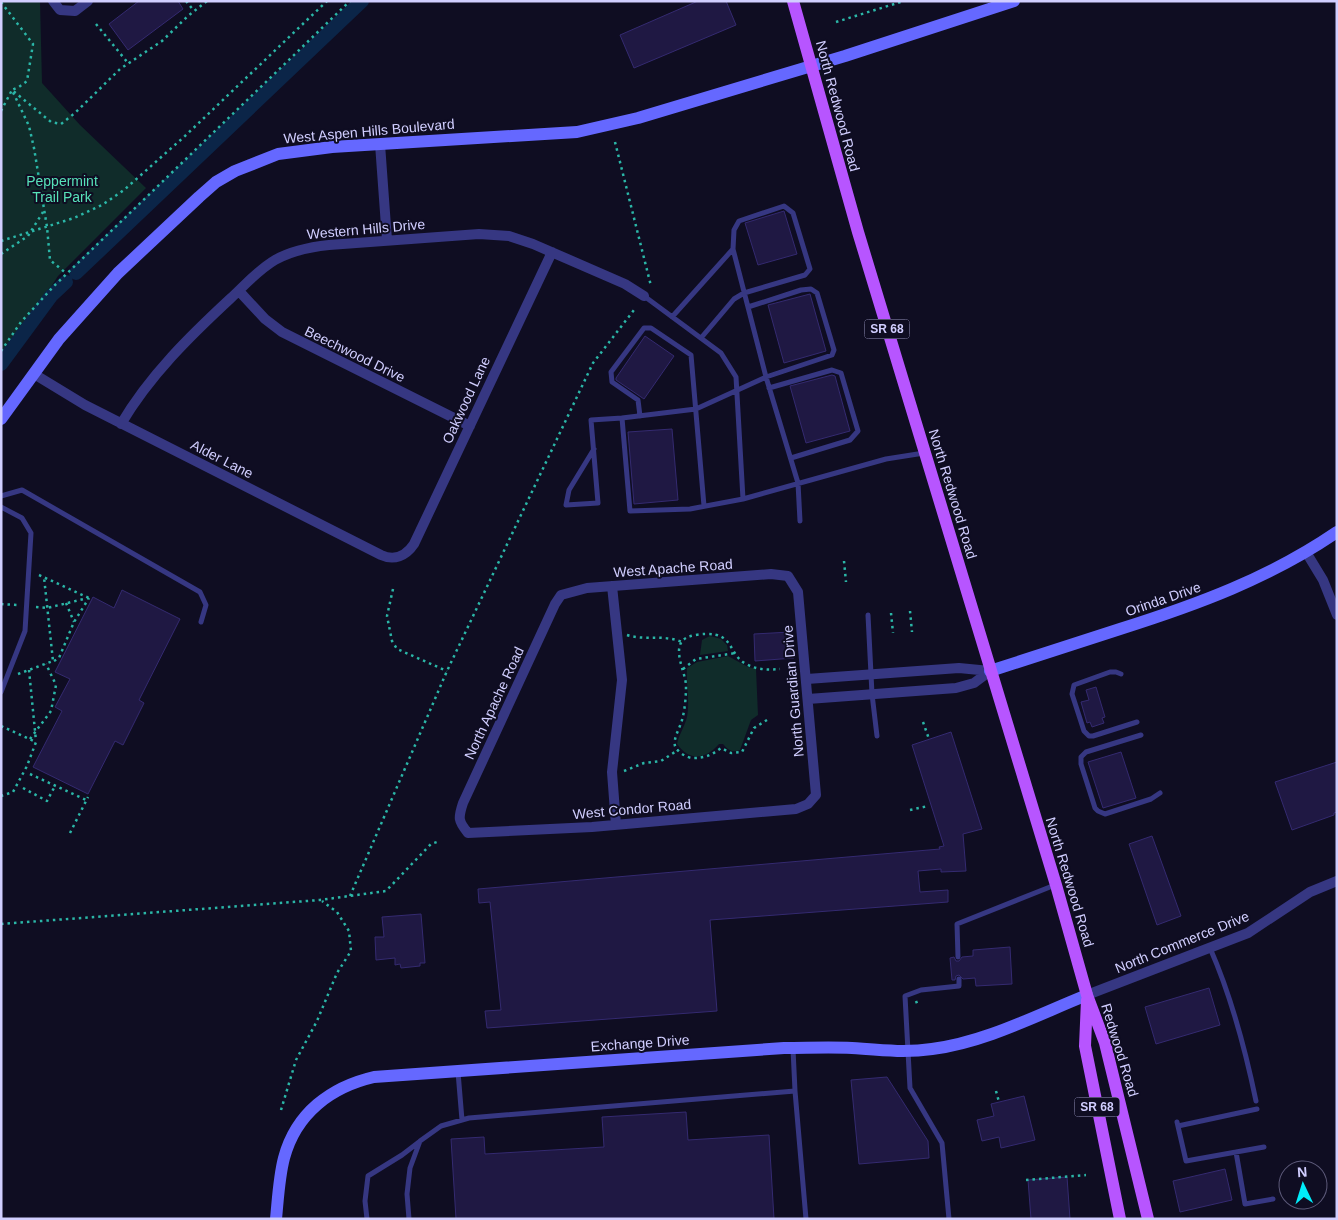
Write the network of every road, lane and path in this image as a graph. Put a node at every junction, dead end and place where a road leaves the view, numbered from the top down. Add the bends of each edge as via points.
1 (53, 1) edge
2 (88, 1) edge
3 (186, 1) edge
4 (207, 1) edge
5 (327, 1) edge
6 (350, 1) edge
7 (793, 1) edge
8 (904, 1) edge
9 (1014, 1) edge
10 (1, 2) edge
11 (194, 11) junction
12 (836, 22) dead end
13 (96, 24) dead end
14 (128, 64) junction
15 (812, 66) junction
16 (12, 90) junction
17 (1, 98) edge
18 (7, 99) junction
19 (1, 111) edge
20 (615, 142) dead end
21 (380, 144) junction
22 (44, 211) junction
23 (48, 227) junction
24 (30, 233) junction
25 (387, 240) junction
26 (1, 241) edge
27 (733, 249) junction
28 (552, 252) junction
29 (1, 254) edge
30 (67, 274) junction
31 (651, 286) dead end
32 (239, 291) junction
33 (744, 293) junction
34 (644, 296) joint
35 (748, 307) junction
36 (634, 310) dead end
37 (672, 317) junction
38 (701, 338) junction
39 (1, 351) edge
40 (34, 374) junction
41 (766, 377) junction
42 (769, 388) junction
43 (737, 390) junction
44 (696, 409) junction
45 (640, 416) junction
46 (622, 418) junction
47 (1, 419) edge
48 (121, 424) junction
49 (470, 426) junction
50 (594, 449) junction
51 (924, 453) junction
52 (791, 458) junction
53 (798, 482) junction
54 (1, 496) edge
55 (743, 499) junction
56 (704, 506) junction
57 (1, 507) edge
58 (800, 521) dead end
59 (1337, 532) edge
60 (1306, 552) junction
61 (401, 556) joint
62 (844, 561) dead end
63 (39, 575) dead end
64 (788, 576) joint
65 (44, 578) junction
66 (846, 582) dead end
67 (612, 586) junction
68 (394, 589) dead end
69 (562, 595) joint
70 (89, 598) junction
71 (66, 603) junction
72 (1, 604) edge
73 (18, 605) dead end
74 (36, 607) dead end
75 (47, 608) junction
76 (910, 611) dead end
77 (891, 613) dead end
78 (868, 615) dead end
79 (1337, 615) edge
80 (74, 622) junction
81 (201, 622) dead end
82 (912, 632) dead end
83 (893, 634) dead end
84 (626, 635) dead end
85 (682, 642) junction
86 (736, 653) junction
87 (53, 661) junction
88 (46, 664) junction
89 (683, 669) junction
90 (780, 669) dead end
91 (29, 670) junction
92 (447, 671) junction
93 (990, 671) junction
94 (18, 674) dead end
95 (871, 674) junction
96 (1121, 674) dead end
97 (807, 679) junction
98 (1, 692) edge
99 (872, 694) junction
100 (808, 699) junction
101 (767, 720) dead end
102 (923, 722) dead end
103 (1137, 722) dead end
104 (1, 726) edge
105 (35, 731) junction
106 (1141, 735) dead end
107 (876, 736) dead end
108 (30, 739) junction
109 (929, 739) dead end
110 (36, 742) junction
111 (678, 750) junction
112 (624, 771) dead end
113 (30, 774) dead end
114 (55, 786) junction
115 (23, 788) dead end
116 (1160, 793) dead end
117 (1, 796) edge
118 (808, 804) joint
119 (928, 806) dead end
120 (910, 810) dead end
121 (460, 824) joint
122 (616, 825) junction
123 (70, 833) dead end
124 (437, 842) dead end
125 (1337, 881) edge
126 (1056, 884) junction
127 (350, 896) junction
128 (320, 900) junction
129 (1, 924) edge
130 (1210, 948) junction
131 (958, 957) dead end
132 (959, 980) dead end
133 (1087, 995) junction
134 (916, 1001) dead end
135 (918, 1006) dead end
136 (793, 1048) junction
137 (907, 1051) junction
138 (458, 1072) junction
139 (795, 1091) junction
140 (996, 1091) dead end
141 (1256, 1101) dead end
142 (998, 1102) dead end
143 (1257, 1109) dead end
144 (281, 1110) dead end
145 (462, 1120) junction
146 (420, 1141) junction
147 (1264, 1147) dead end
148 (1236, 1152) junction
149 (1086, 1175) dead end
150 (1026, 1180) dead end
151 (1273, 1199) dead end
152 (276, 1219) edge
153 (366, 1219) edge
154 (408, 1219) edge
155 (806, 1219) edge
156 (949, 1219) edge
157 (1120, 1219) edge
158 (1148, 1219) edge

1 - 2 street via 60,10 76,11
3 - 11 path
4 - 11 path
5 - 23 path via 124,190 102,205
6 - 30 path
7 - 15 main road, North Redwood Road / SR 68
8 - 12 path
9 - 15 street, West Aspen Hills Boulevard
10 - 16 path via 33,44 27,81
11 - 14 path via 162,41
13 - 14 path
14 - 16 path via 61,124 51,122
15 - 21 street, West Aspen Hills Boulevard via 638,118 577,132
15 - 51 main road, North Redwood Road / SR 68 via 847,196
16 - 18 path
16 - 22 path via 29,126
17 - 18 path
18 - 19 path
20 - 31 path
21 - 25 street
21 - 40 street, West Aspen Hills Boulevard via 278,154 216,182 118,273
22 - 23 path
22 - 24 path
23 - 24 path
23 - 30 path via 50,260
24 - 26 path
24 - 29 path
25 - 28 street, Western Hills Drive via 494,234 521,239
25 - 32 street, Western Hills Drive via 295,251 266,265
27 - 33 lane
27 - 33 lane via 734,230 739,221 784,206 793,213 810,269 804,275
27 - 37 lane
28 - 34 street, Western Hills Drive via 625,284
28 - 49 street, Oakwood Lane
30 - 39 path via 21,322
32 - 48 street, Western Hills Drive via 175,353 144,389
32 - 49 street, Beechwood Drive via 282,332
33 - 35 lane
33 - 38 lane via 734,299
34 - 37 lane
35 - 41 lane
35 - 41 lane via 811,289 817,293 834,350 826,358
36 - 92 path via 593,363
37 - 38 lane
38 - 43 lane via 721,353 736,377
40 - 47 street, West Aspen Hills Boulevard
40 - 48 street, Alder Lane
41 - 42 lane
41 - 43 lane
42 - 52 lane
42 - 52 lane via 832,370 841,373 858,431 850,440
43 - 44 lane
43 - 55 lane
44 - 45 lane
44 - 45 lane via 691,355 651,328 644,328 612,372 612,382 638,400
44 - 56 lane
45 - 46 lane
46 - 50 lane via 591,420
46 - 56 lane via 630,511
48 - 61 street, Alder Lane via 380,554 391,558
49 - 61 street, Oakwood Lane via 414,544
50 - 50 lane via 598,503 566,505 570,490
51 - 53 lane via 886,459
51 - 93 main road, North Redwood Road / SR 68
52 - 53 lane
53 - 55 lane
53 - 58 lane
54 - 81 lane via 22,490 200,592 206,605
55 - 56 lane
57 - 98 lane via 22,518 32,533 25,631
59 - 60 street, Orinda Drive
60 - 79 street via 1323,580
60 - 93 street, Orinda Drive via 1212,598
62 - 66 path
63 - 65 path
64 - 67 street, West Apache Road via 771,574
64 - 97 street, North Guardian Drive via 798,592
65 - 70 path
65 - 75 path
67 - 69 street, West Apache Road
67 - 122 street via 622,680 612,772
68 - 92 path via 387,616 397,649
69 - 121 street, North Apache Road via 463,802
70 - 71 path
70 - 80 path
71 - 75 path
71 - 80 path
72 - 73 path
74 - 75 path
75 - 87 path
76 - 82 path
77 - 83 path
78 - 95 lane
80 - 87 path via 59,658
84 - 85 path via 670,637
85 - 86 path via 696,635 720,634
85 - 89 path via 678,655
86 - 89 path via 696,660
86 - 90 path via 751,666 763,670
87 - 88 path
88 - 91 path
88 - 105 path via 56,686 51,711
89 - 111 path via 686,696 675,738
91 - 94 path
91 - 105 path
92 - 127 path
93 - 95 street via 959,668
93 - 99 street via 965,686
93 - 126 main road, North Redwood Road / SR 68
95 - 97 street
95 - 99 lane
96 - 103 lane via 1110,672 1074,685 1072,694 1084,731 1093,736
97 - 100 street, North Guardian Drive
99 - 100 street
99 - 107 lane
100 - 118 street, North Guardian Drive via 816,795
101 - 111 path via 754,728 742,752 731,754 721,748 710,756 690,758
102 - 109 path
104 - 108 path
105 - 108 path
105 - 110 path
106 - 116 lane via 1086,752 1081,758 1095,808 1105,814
108 - 110 path
110 - 117 path via 13,792
111 - 112 path via 661,761 644,763
113 - 114 path
114 - 115 path via 47,801
114 - 123 path via 87,799
118 - 122 street, West Condor Road via 796,809
119 - 120 path
121 - 122 street, West Condor Road via 468,833
124 - 127 path via 431,844 386,891
125 - 130 street, North Commerce Drive via 1310,892 1248,933
126 - 131 lane via 957,924
126 - 133 main road, North Redwood Road / SR 68
127 - 128 path
128 - 129 path
128 - 144 path via 337,912 349,931 351,951 337,973 296,1060
130 - 133 street, North Commerce Drive
130 - 141 lane via 1234,1008
132 - 137 lane via 959,986 921,990 905,996
133 - 137 street, Exchange Drive via 971,1041
133 - 157 main road, Redwood Road / SR 68 via 1085,1046
133 - 158 main road, Redwood Road / SR 68 via 1105,1043
134 - 135 path
136 - 137 street, Exchange Drive
136 - 138 street, Exchange Drive
136 - 139 lane
137 - 156 lane via 910,1088 942,1143
138 - 145 lane
138 - 152 street, Exchange Drive via 374,1077 346,1085 323,1099 299,1125 288,1146
139 - 145 lane
139 - 155 lane
140 - 142 path
143 - 148 lane via 1178,1124 1186,1161
145 - 146 lane via 440,1126
146 - 153 lane via 368,1176
146 - 154 lane via 410,1168
147 - 148 lane
148 - 151 lane via 1245,1204
149 - 150 path

